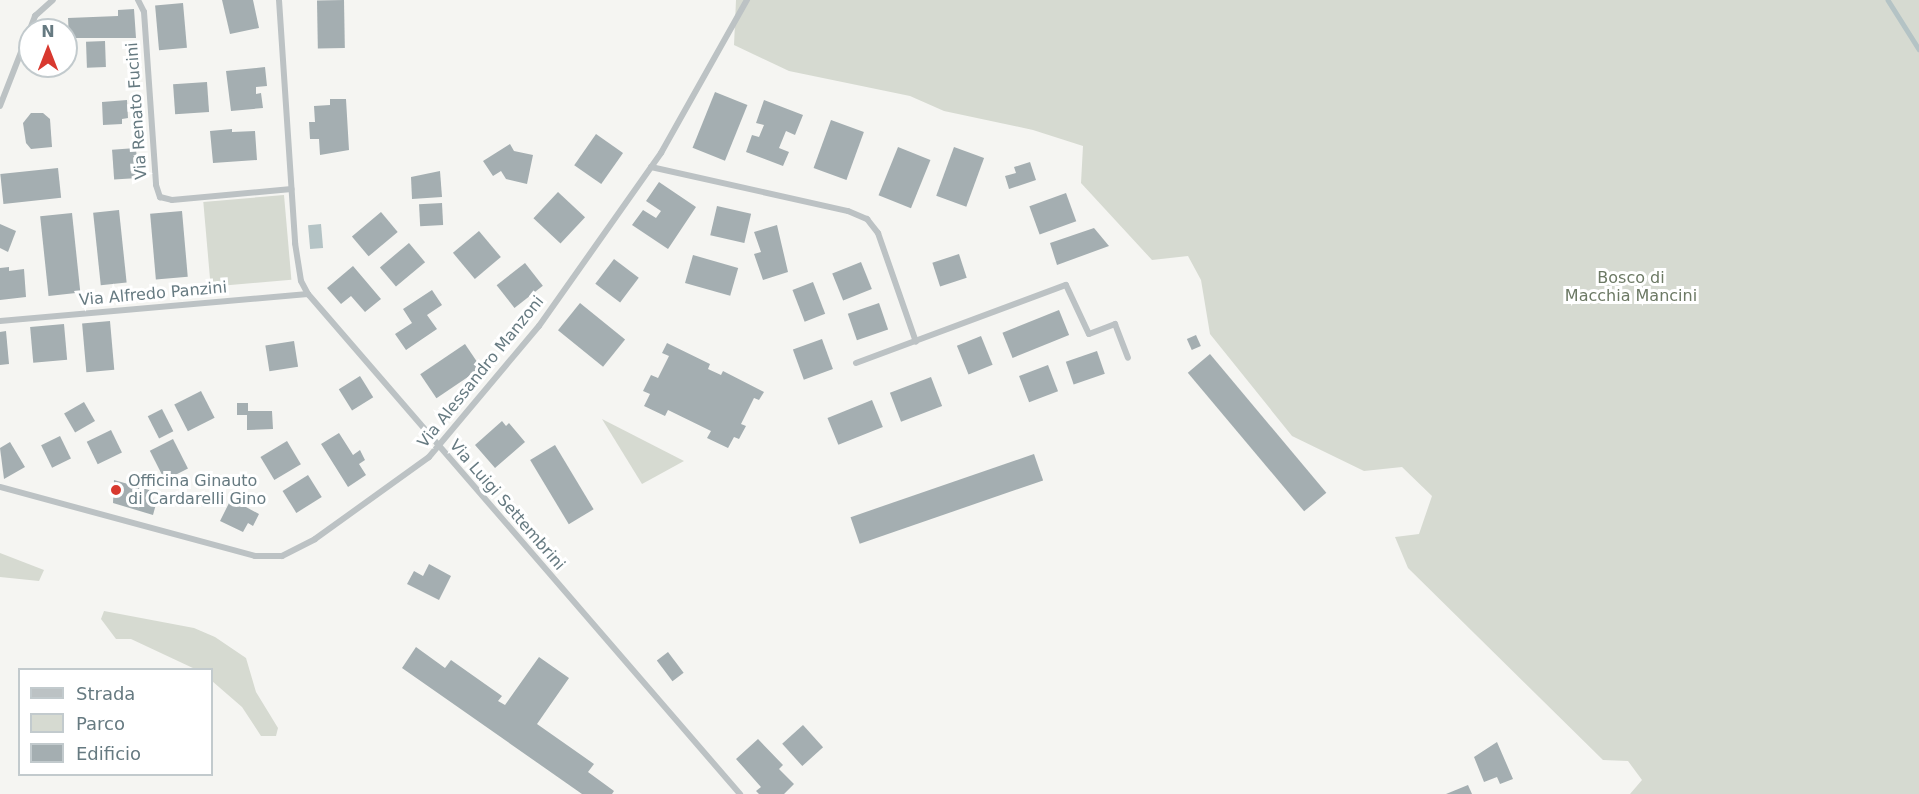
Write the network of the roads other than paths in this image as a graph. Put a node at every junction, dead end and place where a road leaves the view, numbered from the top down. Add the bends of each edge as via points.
1 (53, 0) edge
2 (138, 0) edge
3 (279, 0) edge
4 (747, 0) edge
5 (0, 106) edge
6 (651, 167) junction
7 (291, 189) junction
8 (308, 294) junction
9 (0, 321) edge
10 (916, 342) junction
11 (1128, 358) dead end
12 (856, 363) dead end
13 (438, 447) junction
14 (0, 487) edge
15 (740, 794) edge

1 - 5 street via 35,16
2 - 7 street, Via Renato Fucini via 144,12 160,197 172,200
3 - 7 street, Via Luigi Settembrini
4 - 6 street, Via Alessandro Manzoni
6 - 10 street via 849,211 867,219 878,233
6 - 13 street, Via Alessandro Manzoni via 539,326
7 - 8 street, Via Luigi Settembrini via 297,261
8 - 9 street, Via Alfredo Panzini
8 - 13 street, Via Luigi Settembrini
10 - 11 street via 1066,285 1089,334 1115,324
10 - 12 street
13 - 14 street, Via Alessandro Manzoni via 406,475 315,539 276,557 240,553
13 - 15 street, Via Luigi Settembrini

